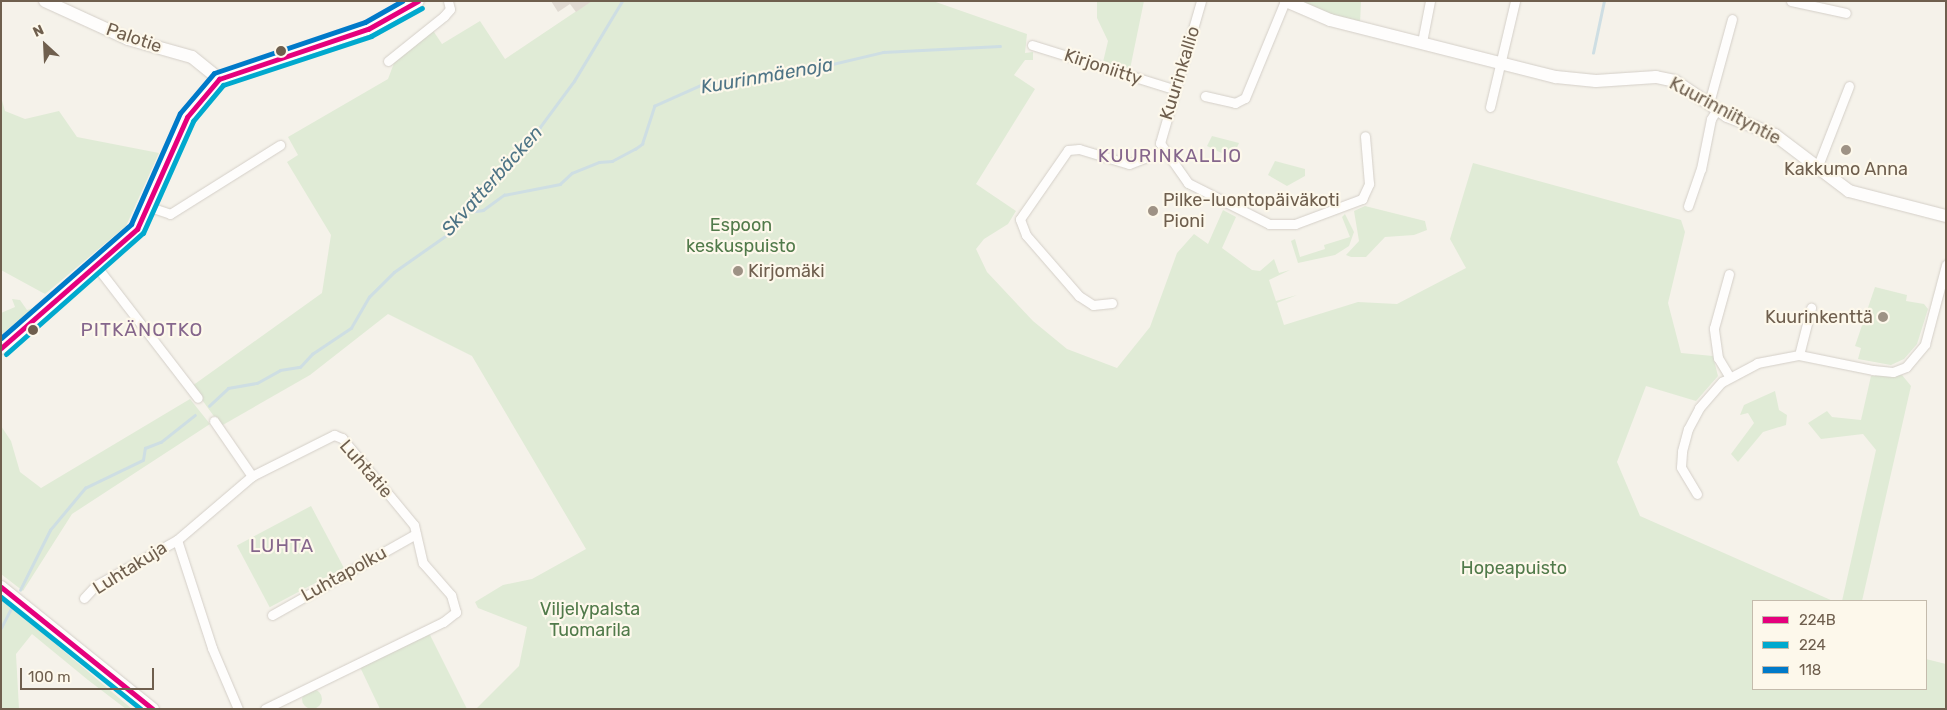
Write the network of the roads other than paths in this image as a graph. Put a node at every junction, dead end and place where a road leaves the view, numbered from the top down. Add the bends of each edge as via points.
1 (45, 1) edge
2 (418, 1) edge
3 (448, 1) edge
4 (1201, 1) edge
5 (1286, 1) edge
6 (1430, 1) edge
7 (1515, 1) edge
8 (1791, 1) edge
9 (1846, 13) dead end
10 (1732, 19) dead end
11 (1422, 42) junction
12 (1032, 45) dead end
13 (388, 62) dead end
14 (1502, 63) junction
15 (219, 79) junction
16 (1849, 86) dead end
17 (1173, 89) junction
18 (1205, 96) dead end
19 (1490, 106) dead end
20 (1713, 106) junction
21 (1365, 136) dead end
22 (280, 145) dead end
23 (1163, 151) junction
24 (1817, 168) junction
25 (1688, 206) dead end
26 (150, 207) junction
27 (1946, 216) edge
28 (1946, 265) edge
29 (97, 267) junction
30 (1729, 274) dead end
31 (1943, 288) edge
32 (1112, 304) dead end
33 (1811, 308) dead end
34 (1, 348) edge
35 (1799, 355) junction
36 (1729, 376) junction
37 (198, 398) dead end
38 (214, 421) dead end
39 (252, 476) junction
40 (1697, 494) dead end
41 (416, 534) junction
42 (177, 540) junction
43 (1, 586) edge
44 (84, 598) dead end
45 (272, 615) dead end
46 (153, 709) edge
47 (238, 709) edge
48 (264, 709) edge

1 - 15 street, Palotie via 128,40 192,57
2 - 15 street via 368,29
3 - 13 street via 450,9 444,16
4 - 17 street, Kuurinkallio
5 - 11 street, Kuurinniityntie via 1330,20
5 - 18 street via 1262,49 1245,98 1235,103
6 - 11 street
7 - 14 street
8 - 9 street
10 - 20 street
11 - 14 street, Kuurinniityntie
12 - 17 street, Kirjoniitty
14 - 19 street
14 - 20 street, Kuurinniityntie via 1579,80 1663,78 1686,86
15 - 26 street via 188,117
16 - 24 street
17 - 23 street, Kuurinkallio via 1161,136
20 - 24 street, Kuurinniityntie via 1775,136
20 - 25 street via 1701,170
21 - 23 street via 1369,184 1362,199 1282,226 1234,208 1188,183
22 - 26 street via 170,214
23 - 32 street via 1129,164 1079,149 1068,150 1020,220 1026,235 1079,296 1093,305
24 - 27 street, Kuurinniityntie via 1862,197
26 - 29 street via 137,229
28 - 31 street
29 - 34 street
29 - 37 street
30 - 36 street via 1714,328 1718,358
31 - 35 street via 1925,344 1916,358 1893,372
33 - 35 street
35 - 36 street via 1756,362
36 - 40 street via 1702,403 1688,429 1681,467
38 - 39 street
39 - 41 street, Luhtatie via 334,435 346,443 414,525
39 - 42 street, Luhtatie
41 - 45 street, Luhtapolku
41 - 48 street, Luhtatie via 423,563 456,607 452,617
42 - 44 street, Luhtakuja via 95,586
42 - 47 street via 212,648
43 - 46 street

